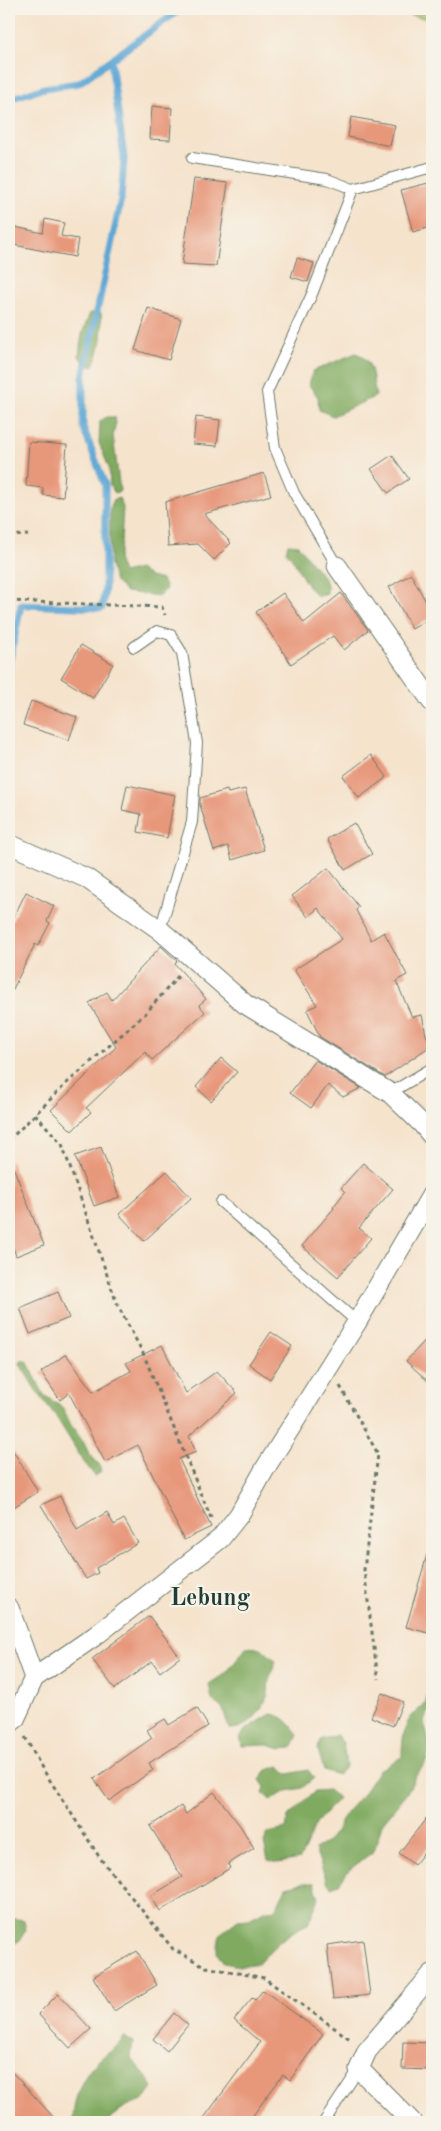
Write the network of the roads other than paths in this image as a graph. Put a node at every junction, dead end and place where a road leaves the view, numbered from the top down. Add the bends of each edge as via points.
1 (192, 158) dead end
2 (432, 167) edge
3 (353, 189) junction
4 (337, 566) joint
5 (134, 647) dead end
6 (432, 702) edge
7 (9, 844) edge
8 (160, 930) junction
9 (432, 1068) edge
10 (390, 1094) junction
11 (432, 1136) edge
12 (432, 1194) edge
13 (222, 1202) dead end
14 (357, 1322) junction
15 (9, 1608) edge
16 (34, 1678) junction
17 (12, 1721) edge
18 (432, 1974) edge
19 (359, 2069) junction
20 (324, 2122) edge
21 (412, 2122) edge

1 - 3 lane via 327,179
2 - 3 lane
3 - 4 lane via 312,294 267,392 275,448 294,493
4 - 6 street
5 - 8 lane via 157,631 170,635 182,653 198,743 192,822
7 - 8 street via 86,878
8 - 10 street via 245,1004
9 - 10 lane
10 - 11 street
12 - 14 street
13 - 14 lane
14 - 16 street via 239,1515 220,1539 95,1636
15 - 16 street
16 - 17 street
18 - 19 street via 367,2051
19 - 20 lane
19 - 21 street

